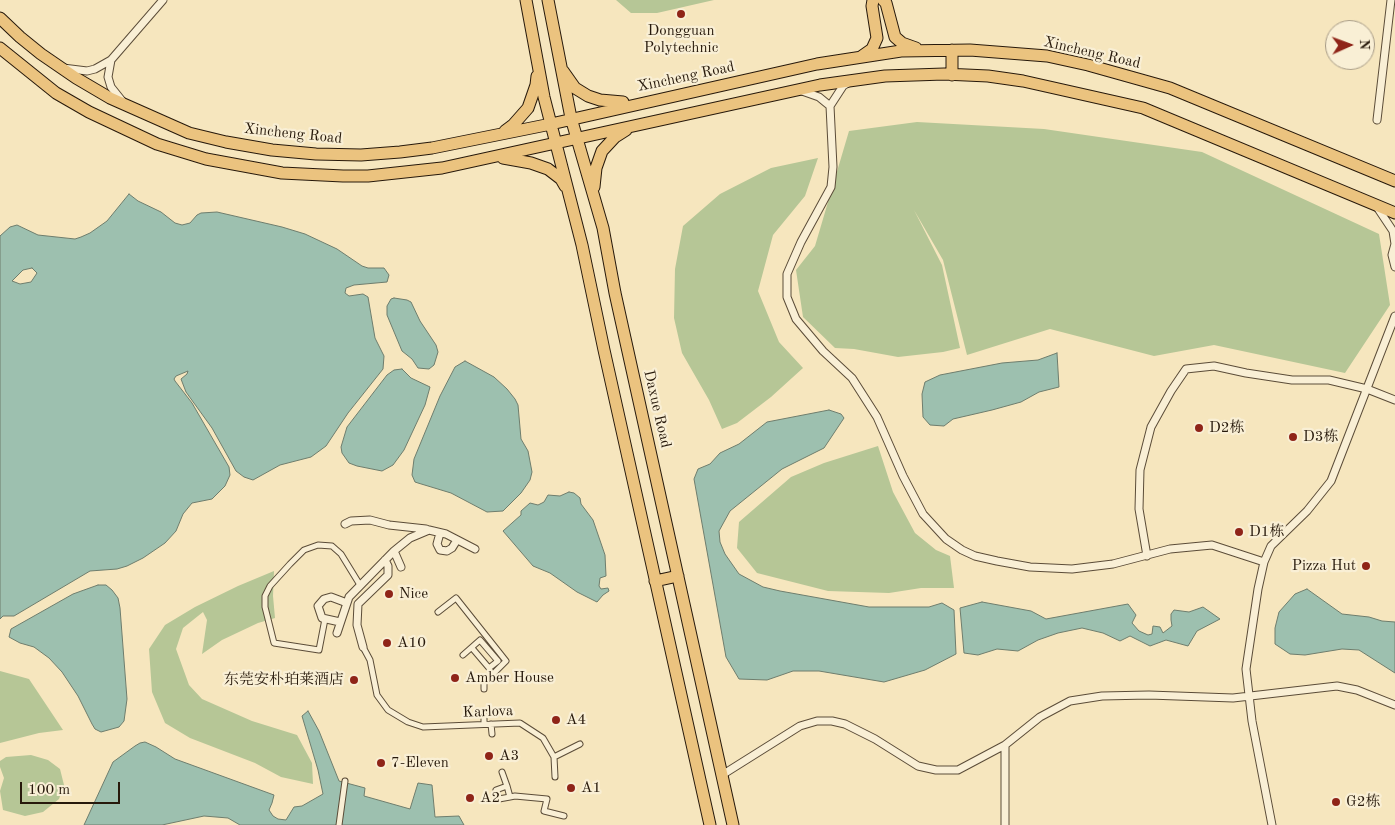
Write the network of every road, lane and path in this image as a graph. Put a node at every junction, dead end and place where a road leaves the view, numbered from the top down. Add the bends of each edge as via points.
1 (163, 0) edge
2 (526, 0) edge
3 (548, 0) edge
4 (873, 0) edge
5 (883, 0) edge
6 (1391, 0) edge
7 (0, 18) edge
8 (0, 48) edge
9 (930, 50) junction
10 (952, 50) junction
11 (859, 57) junction
12 (111, 60) junction
13 (538, 64) junction
14 (560, 66) junction
15 (61, 68) junction
16 (952, 75) junction
17 (854, 80) junction
18 (794, 90) junction
19 (644, 101) junction
20 (126, 106) junction
21 (830, 106) junction
22 (571, 118) junction
23 (1377, 120) dead end
24 (551, 124) junction
25 (642, 124) junction
26 (500, 134) junction
27 (576, 138) junction
28 (555, 143) junction
29 (491, 157) junction
30 (1395, 181) edge
31 (569, 193) junction
32 (596, 203) junction
33 (1376, 205) junction
34 (1395, 213) edge
35 (1395, 244) edge
36 (1395, 268) edge
37 (1395, 316) edge
38 (1367, 390) junction
39 (1395, 400) edge
40 (345, 524) dead end
41 (429, 530) junction
42 (440, 532) junction
43 (457, 540) junction
44 (475, 549) dead end
45 (394, 551) junction
46 (1147, 556) junction
47 (385, 560) junction
48 (1264, 562) junction
49 (401, 567) dead end
50 (678, 576) junction
51 (655, 581) junction
52 (360, 585) junction
53 (347, 603) junction
54 (438, 612) dead end
55 (325, 619) junction
56 (340, 622) junction
57 (337, 634) dead end
58 (363, 647) joint
59 (472, 648) junction
60 (463, 655) dead end
61 (491, 666) junction
62 (497, 672) junction
63 (484, 689) dead end
64 (1248, 695) junction
65 (1395, 705) edge
66 (484, 711) dead end
67 (484, 724) junction
68 (492, 724) junction
69 (492, 734) dead end
70 (580, 744) dead end
71 (1005, 745) junction
72 (554, 757) junction
73 (502, 772) dead end
74 (722, 775) junction
75 (555, 777) dead end
76 (345, 781) dead end
77 (507, 786) junction
78 (510, 797) junction
79 (564, 816) dead end
80 (339, 825) edge
81 (710, 825) edge
82 (733, 825) edge
83 (1005, 825) edge
84 (1272, 825) edge

1 - 12 street
2 - 13 main road
3 - 14 main road, Daxue Road
4 - 11 main road via 876,42 869,52
5 - 9 main road via 898,41
6 - 23 street
7 - 15 main road, Xincheng Road
8 - 29 main road via 56,93 89,112 157,144 206,159 282,173 343,176 442,168
9 - 10 main road, Xincheng Road
9 - 11 main road, Xincheng Road
10 - 16 main road
10 - 30 main road, Xincheng Road via 1047,56 1170,88
11 - 19 main road, Xincheng Road
12 - 15 street via 87,71
12 - 20 street via 108,77 111,87
13 - 24 main road
13 - 26 main road via 536,85 528,108
14 - 19 main road via 570,83 588,96 611,102
14 - 22 main road, Daxue Road
15 - 20 main road, Xincheng Road
16 - 17 main road
16 - 33 main road via 1023,81 1143,108
17 - 18 main road
17 - 21 street via 843,86
18 - 21 street via 819,97
18 - 25 main road
19 - 22 main road, Xincheng Road
20 - 26 main road, Xincheng Road via 199,135 272,150 316,154 400,152
21 - 46 street via 834,167 831,187 787,274 787,297 796,319 823,352 852,378 877,417 923,514 946,539 962,550 997,561 1072,569
22 - 24 main road, Xincheng Road
22 - 27 main road, Daxue Road
24 - 26 main road, Xincheng Road
24 - 28 main road
25 - 27 main road
25 - 32 main road via 615,137 602,151 594,175
27 - 28 main road
27 - 32 main road, Daxue Road
28 - 29 main road
28 - 31 main road
29 - 31 main road via 521,160 548,169
31 - 51 main road
32 - 50 main road, Daxue Road
33 - 34 main road
33 - 35 street via 1393,231
35 - 36 street via 1392,255
37 - 38 street
38 - 39 street
38 - 46 street via 1329,380 1292,380 1214,366 1186,369 1151,428 1140,470 1139,509
38 - 48 street via 1331,481 1307,511 1271,546
40 - 41 street via 370,520
41 - 42 street
41 - 45 street via 410,538
42 - 43 street
42 - 43 street via 437,544 440,550 447,551
43 - 44 street
45 - 47 street
45 - 49 street
46 - 48 street via 1170,549 1212,545
47 - 52 street
47 - 58 street via 388,575 358,604 357,625
48 - 64 street via 1246,669
50 - 51 main road
50 - 74 main road, Daxue Road
51 - 81 main road
52 - 53 street
52 - 55 street via 332,546 318,545 304,550 270,586 265,607 274,643 319,650
53 - 55 street via 331,597 324,599 318,606
53 - 56 street
54 - 62 street via 456,598 506,661
55 - 56 street
56 - 57 street
58 - 67 street, Karlova via 370,660 377,695 388,710 423,727
59 - 60 street
59 - 61 street via 489,668
59 - 61 street via 480,640 498,661
61 - 62 street
62 - 63 street via 484,683
64 - 65 street via 1337,686
64 - 71 street via 1233,698 1102,696 1070,701 1040,717
64 - 84 street
66 - 67 street
67 - 68 street, Karlova
68 - 69 street
68 - 72 street, Karlova via 520,723 543,738
70 - 72 street
71 - 74 street via 958,770 936,770 918,766 845,724 832,720 817,721 800,726
71 - 83 street
72 - 75 street
73 - 77 street
74 - 82 main road, Daxue Road
76 - 80 street
77 - 78 street
77 - 78 street via 496,790 499,799
78 - 79 street via 547,799 544,811

